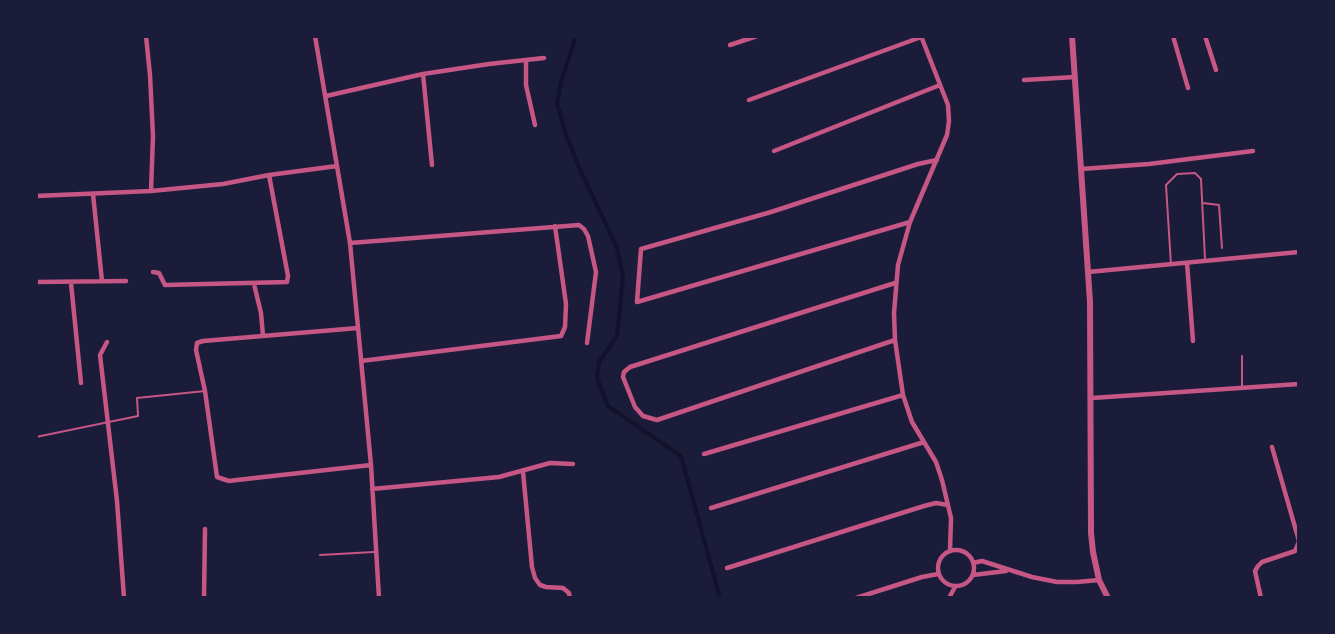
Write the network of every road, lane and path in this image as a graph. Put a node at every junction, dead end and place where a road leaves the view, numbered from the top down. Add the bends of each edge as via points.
1 (146, 36) edge
2 (315, 36) edge
3 (757, 36) edge
4 (922, 36) edge
5 (1072, 36) edge
6 (1173, 36) edge
7 (1205, 36) edge
8 (730, 45) dead end
9 (544, 58) dead end
10 (525, 61) junction
11 (1216, 70) dead end
12 (423, 74) junction
13 (1075, 77) junction
14 (1024, 80) dead end
15 (940, 84) junction
16 (1188, 88) dead end
17 (326, 96) junction
18 (749, 100) dead end
19 (535, 125) dead end
20 (774, 151) dead end
21 (1252, 151) dead end
22 (937, 160) junction
23 (432, 165) dead end
24 (336, 166) junction
25 (1081, 169) junction
26 (269, 175) junction
27 (151, 191) junction
28 (93, 194) junction
29 (36, 196) edge
30 (1203, 203) junction
31 (910, 222) junction
32 (555, 226) junction
33 (350, 243) junction
34 (1222, 248) dead end
35 (1299, 252) edge
36 (1205, 260) junction
37 (1187, 263) junction
38 (1170, 265) junction
39 (153, 272) dead end
40 (1088, 272) junction
41 (102, 281) junction
42 (126, 281) dead end
43 (36, 282) edge
44 (70, 283) junction
45 (895, 283) junction
46 (254, 284) junction
47 (358, 328) junction
48 (263, 336) junction
49 (895, 340) junction
50 (1193, 341) dead end
51 (107, 342) dead end
52 (586, 343) dead end
53 (1242, 356) dead end
54 (360, 361) junction
55 (81, 383) dead end
56 (1299, 384) edge
57 (1242, 390) junction
58 (205, 392) junction
59 (903, 395) junction
60 (1092, 398) junction
61 (109, 423) junction
62 (36, 437) edge
63 (924, 442) junction
64 (1272, 447) dead end
65 (704, 454) dead end
66 (573, 464) dead end
67 (371, 465) junction
68 (523, 472) junction
69 (372, 489) junction
70 (948, 505) junction
71 (711, 508) dead end
72 (205, 529) dead end
73 (1299, 545) edge
74 (950, 551) junction
75 (376, 552) junction
76 (320, 555) dead end
77 (974, 563) junction
78 (728, 568) dead end
79 (1009, 571) junction
80 (938, 574) junction
81 (973, 574) junction
82 (1099, 580) junction
83 (955, 587) junction
84 (124, 598) edge
85 (204, 598) edge
86 (379, 598) edge
87 (570, 598) edge
88 (856, 598) edge
89 (950, 598) edge
90 (1108, 598) edge
91 (1261, 598) edge

1 - 27 street via 152,126
2 - 17 street
3 - 8 street
4 - 15 street
4 - 18 street
5 - 13 street
6 - 16 street
7 - 11 street
9 - 10 street
10 - 12 street
10 - 19 street
12 - 17 street
12 - 23 street
13 - 14 street
13 - 25 street
15 - 20 street
15 - 22 street via 949,121
17 - 24 street
21 - 25 street
22 - 31 street
22 - 31 street via 642,249 637,302
24 - 26 street
24 - 33 street
25 - 40 street
26 - 27 street
26 - 46 street via 288,276 285,283
27 - 28 street
28 - 29 street
28 - 41 street
30 - 34 lane via 1219,205
30 - 36 lane
30 - 38 lane via 1198,173 1177,174 1166,185
31 - 45 street
32 - 33 street
32 - 52 street via 579,225 588,236 596,272
32 - 54 street via 566,304 561,336
33 - 47 street
35 - 36 street
36 - 37 street
37 - 38 street
37 - 50 street
38 - 40 street
39 - 46 street via 159,273 165,285
40 - 60 street
41 - 42 street
41 - 44 street
43 - 44 street
44 - 55 street
45 - 49 street
45 - 49 street via 630,367 623,377 635,407 643,416 657,420
46 - 48 street
47 - 48 street
47 - 54 street
48 - 58 street via 197,344
49 - 59 street
51 - 61 street via 100,355
53 - 57 lane
54 - 67 street
56 - 57 street
57 - 60 street
58 - 61 lane via 137,398 138,416
58 - 67 street via 215,471 222,480
59 - 63 street
59 - 65 street
60 - 82 street via 1091,532
61 - 62 lane
61 - 84 street
63 - 70 street via 936,462
63 - 71 street
64 - 73 street
66 - 68 street via 550,464
67 - 69 street
68 - 69 street
68 - 87 street via 535,578 540,585 563,588
69 - 75 street
70 - 74 street
70 - 78 street via 924,506
72 - 85 street
73 - 91 street via 1295,551 1262,561 1258,566 1255,571
74 - 77 street via 962,551
74 - 80 street via 938,562
75 - 76 lane
75 - 86 street
77 - 79 street via 982,561
77 - 81 street
79 - 81 street
79 - 82 street via 1058,582
80 - 83 street
80 - 88 street
81 - 83 street via 966,584
82 - 90 street
83 - 89 street

